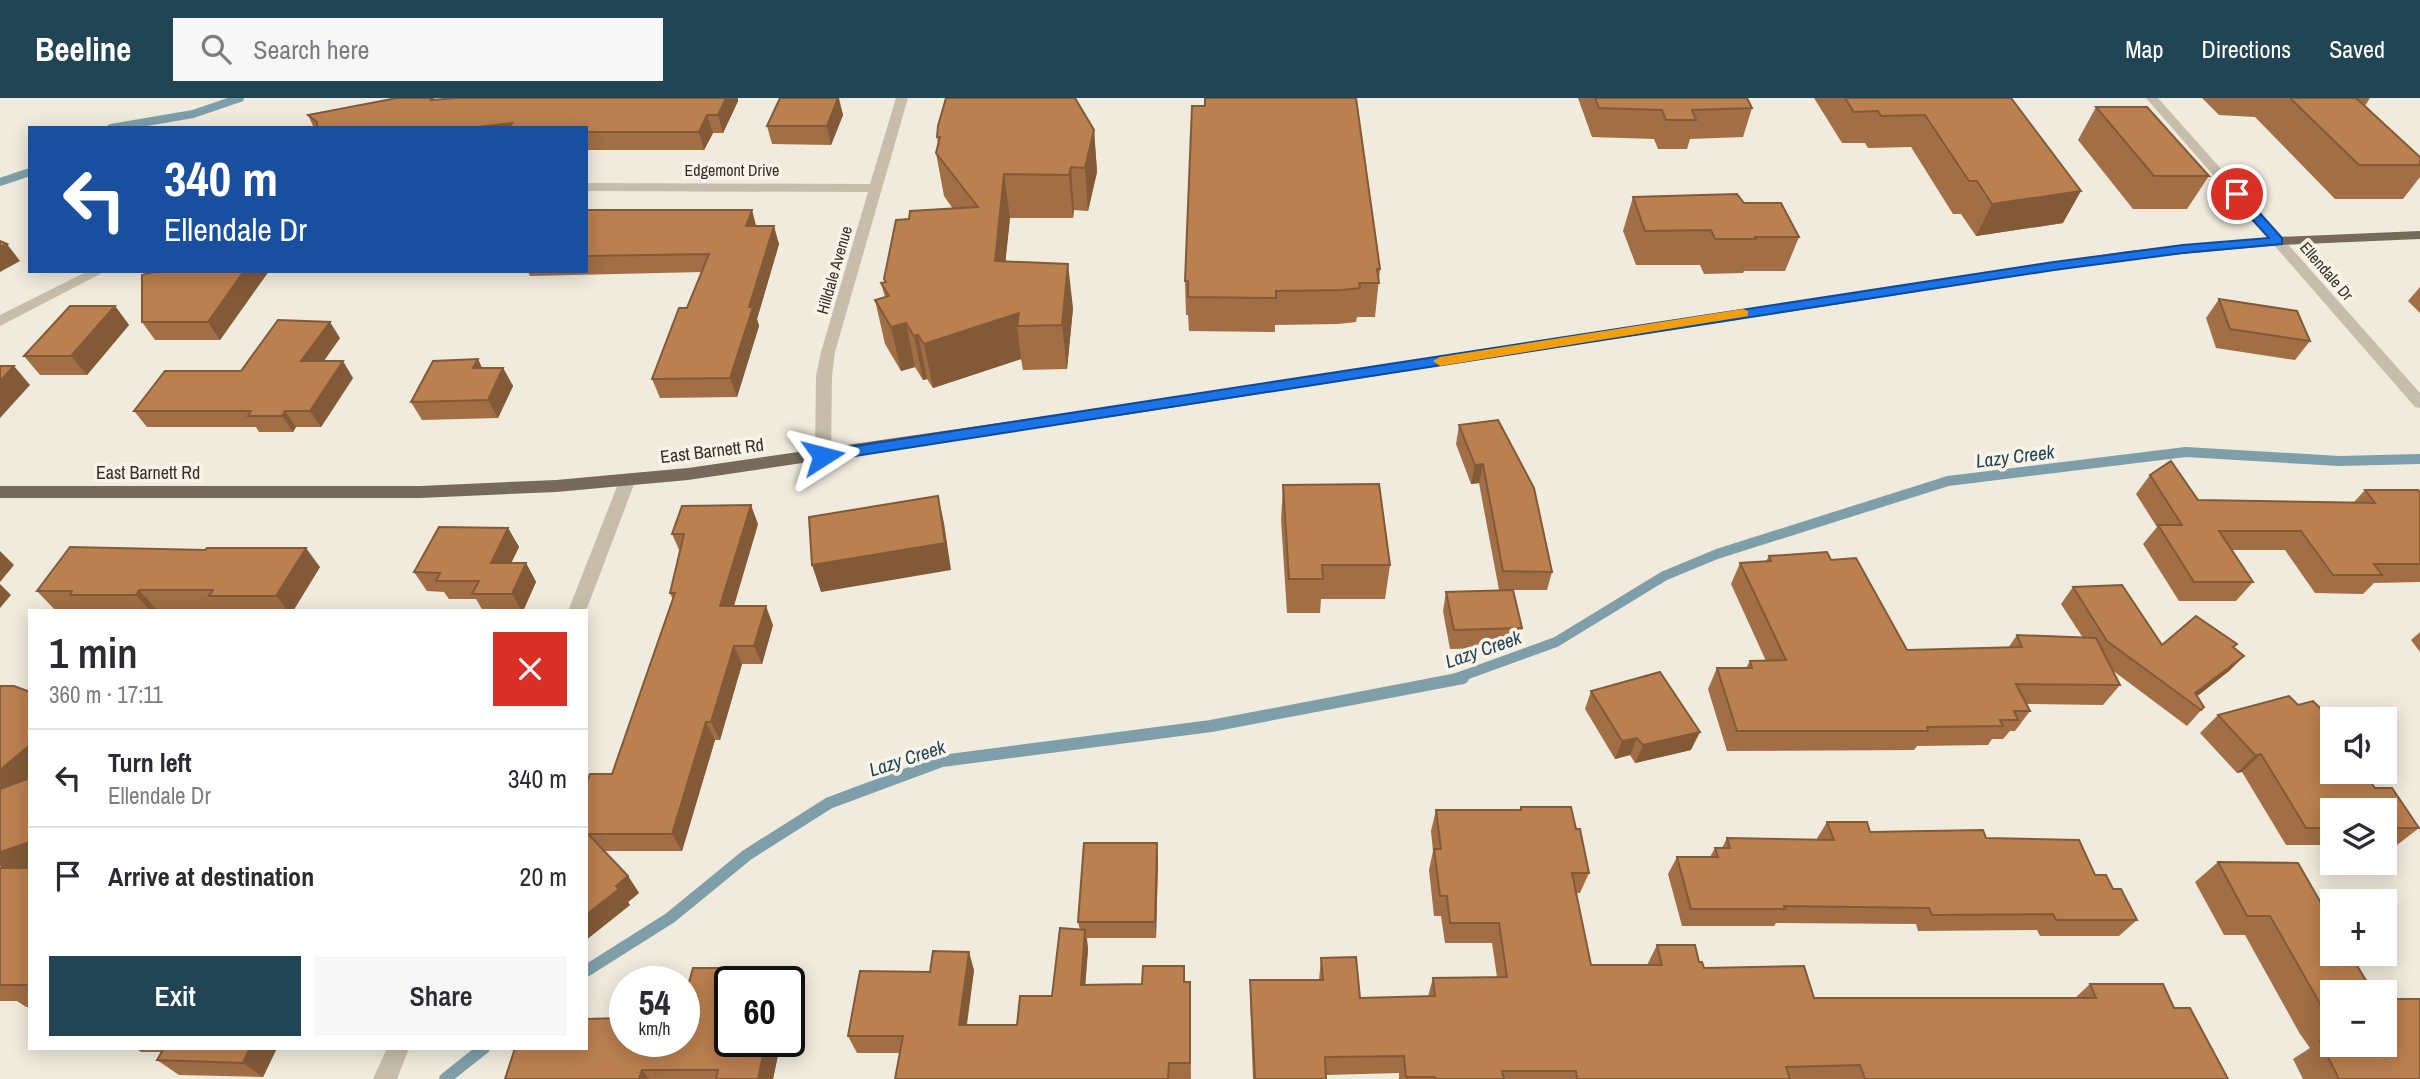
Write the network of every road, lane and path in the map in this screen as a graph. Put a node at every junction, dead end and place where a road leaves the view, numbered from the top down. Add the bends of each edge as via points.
1 (902, 98) edge
2 (2152, 98) edge
3 (588, 187) edge
4 (877, 188) junction
5 (2420, 235) edge
6 (2278, 241) junction
7 (95, 273) edge
8 (0, 321) edge
9 (2420, 403) edge
10 (823, 456) junction
11 (628, 479) junction
12 (0, 492) edge
13 (578, 609) edge
14 (397, 1050) edge
15 (385, 1079) edge

1 - 4 street, Hilldale Avenue
2 - 6 street, Ellendale Dr
3 - 4 street, Edgemont Drive
4 - 10 street, Hilldale Avenue via 828,352
5 - 6 main road, East Barnett Rd
6 - 9 street, Ellendale Dr
6 - 10 main road, East Barnett Rd via 2066,264
7 - 8 street
10 - 11 main road, East Barnett Rd
11 - 12 main road, East Barnett Rd via 420,492
11 - 13 street
14 - 15 street

